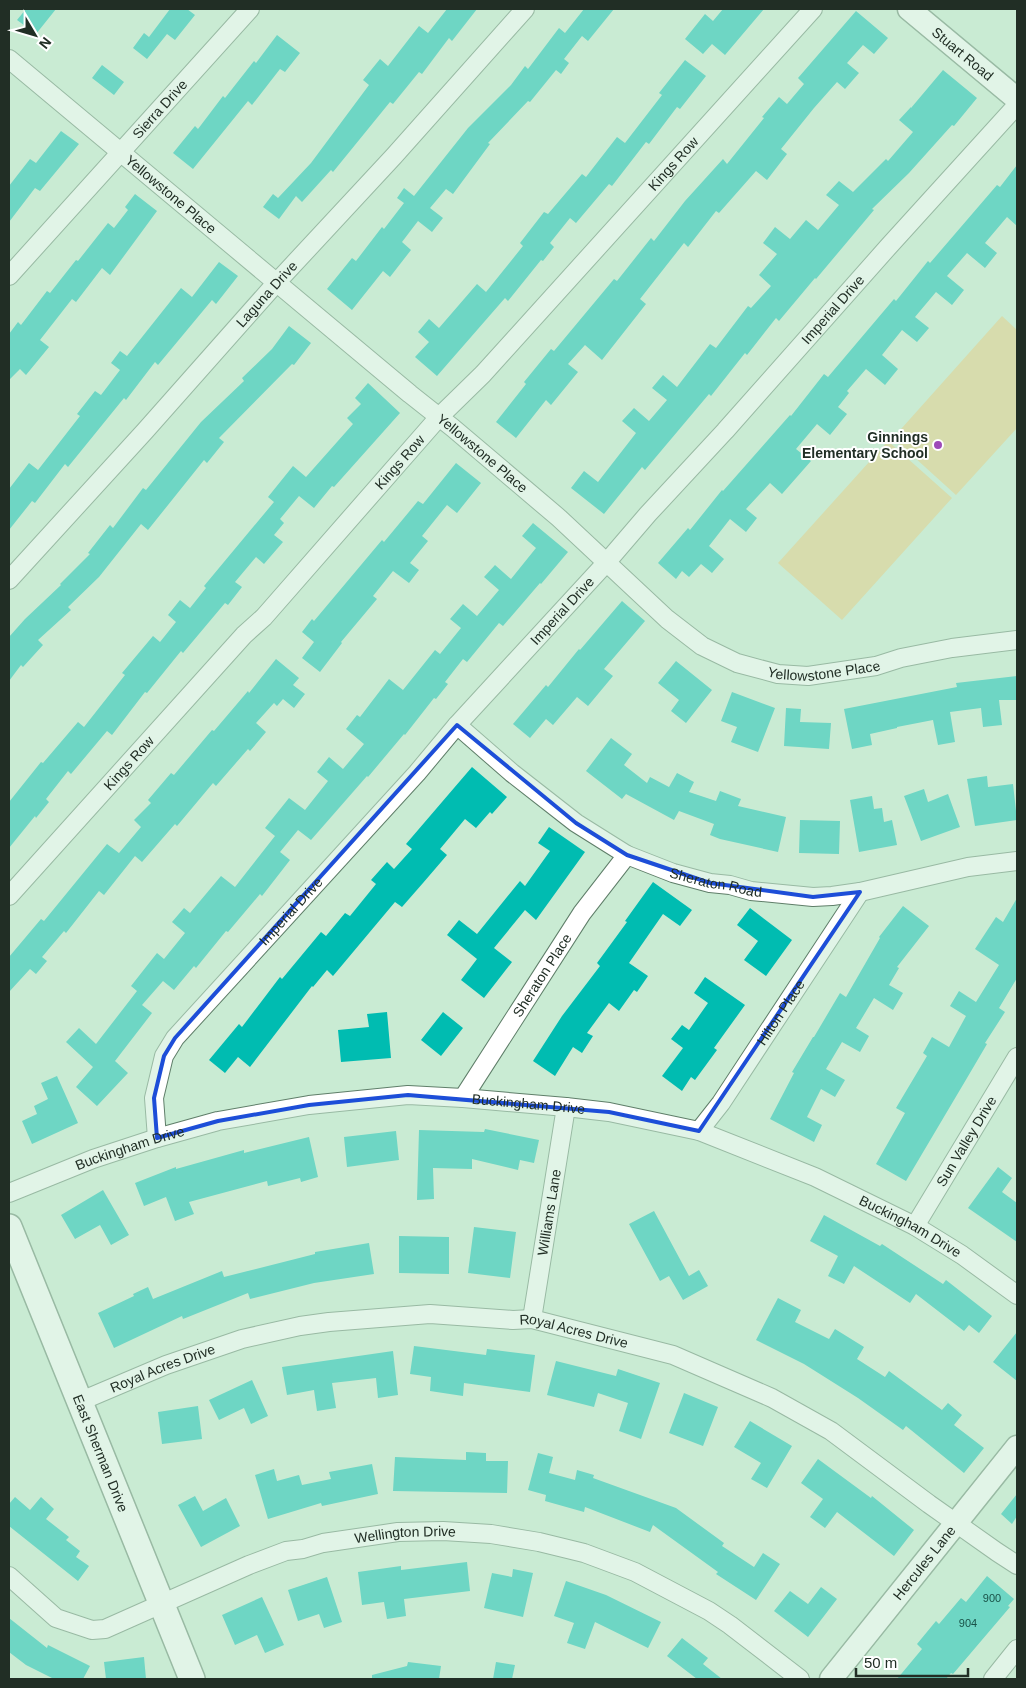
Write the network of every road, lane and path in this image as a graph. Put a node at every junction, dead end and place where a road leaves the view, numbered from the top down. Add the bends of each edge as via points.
1 (250, 9) edge
2 (525, 9) edge
3 (813, 9) edge
4 (909, 9) edge
5 (9, 59) edge
6 (1017, 99) edge
7 (1017, 106) edge
8 (120, 152) junction
9 (9, 276) edge
10 (277, 282) junction
11 (439, 417) junction
12 (606, 563) junction
13 (9, 580) edge
14 (1017, 640) edge
15 (458, 725) junction
16 (627, 855) junction
17 (1017, 860) edge
18 (860, 892) junction
19 (9, 896) edge
20 (1017, 1057) edge
21 (463, 1098) junction
22 (566, 1107) junction
23 (699, 1131) junction
24 (157, 1138) junction
25 (9, 1193) edge
26 (915, 1226) junction
27 (9, 1227) edge
28 (1017, 1295) edge
29 (532, 1320) junction
30 (80, 1401) junction
31 (1017, 1447) edge
32 (957, 1523) junction
33 (1017, 1565) edge
34 (9, 1576) edge
35 (161, 1605) junction
36 (1017, 1648) edge
37 (192, 1679) edge
38 (800, 1679) edge
39 (831, 1679) edge
40 (992, 1679) edge

1 - 8 street, Sierra Drive
2 - 10 street, Laguna Drive
3 - 11 street, Kings Row via 483,374
4 - 6 street, Stuart Road
5 - 8 street, Yellowstone Place
7 - 12 street, Imperial Drive
8 - 9 street, Sierra Drive
8 - 10 street, Yellowstone Place
10 - 11 street, Yellowstone Place
10 - 13 street, Laguna Drive
11 - 12 street, Yellowstone Place via 559,518
11 - 19 street, Kings Row via 264,617 244,635
12 - 14 street, Yellowstone Place via 702,646 737,662 778,674 808,676 832,673 952,648
12 - 15 street, Imperial Drive
15 - 16 street, Sheraton Road via 576,824
15 - 24 street, Imperial Drive via 175,1038 164,1056 154,1098
16 - 18 street, Sheraton Road via 674,873 751,891 813,897
16 - 21 street, Sheraton Place via 582,913
17 - 18 street, Sheraton Road via 968,867
18 - 23 street, Hilton Place via 721,1103
20 - 26 street, Sun Valley Drive
21 - 22 street, Buckingham Drive
21 - 24 street, Buckingham Drive via 408,1095 309,1105 218,1121
22 - 23 street, Buckingham Drive via 610,1112
22 - 29 street, Williams Lane
23 - 26 street, Buckingham Drive via 814,1177
24 - 25 street, Buckingham Drive via 93,1159
26 - 28 street, Buckingham Drive
27 - 30 main road, East Sherman Drive
29 - 30 street, Royal Acres Drive via 430,1314 300,1326 242,1339 166,1364
29 - 32 street, Royal Acres Drive via 672,1355 772,1398 831,1431
30 - 35 main road, East Sherman Drive
31 - 32 street, Hercules Lane
32 - 33 street, Royal Acres Drive
32 - 39 street, Hercules Lane
34 - 35 street, Wellington Drive via 56,1618 92,1630 104,1629
35 - 37 main road, East Sherman Drive
35 - 38 street, Wellington Drive via 249,1565 286,1551 323,1543 398,1532 491,1534 584,1553 635,1572 709,1611
36 - 40 street

